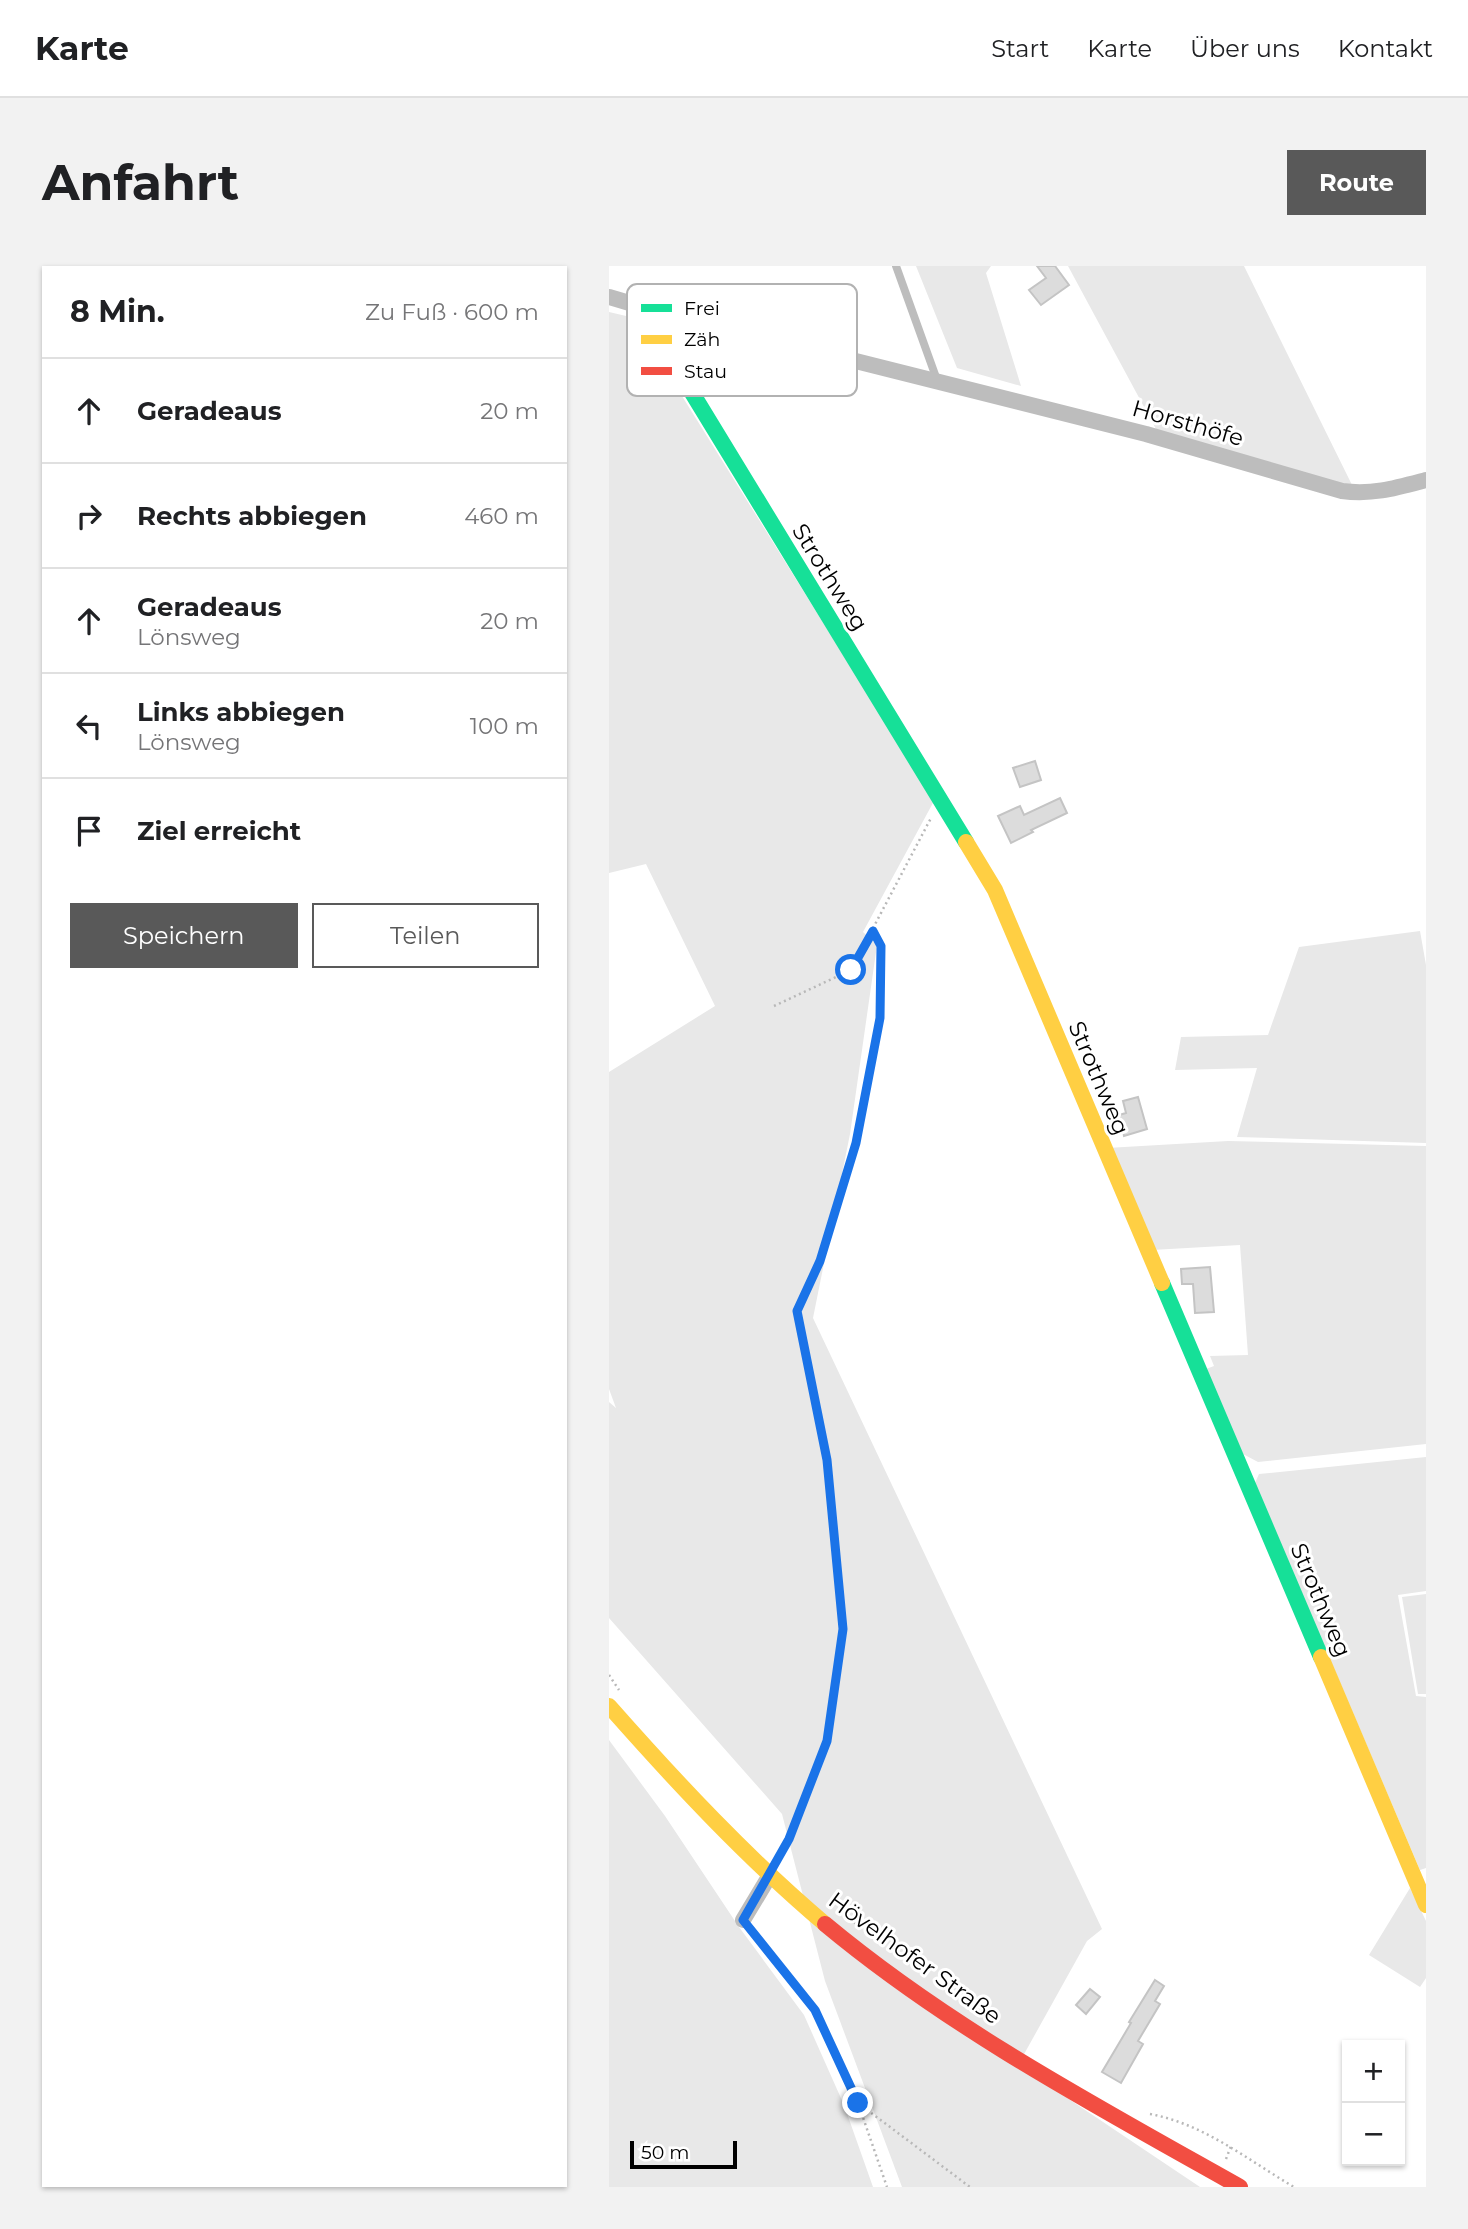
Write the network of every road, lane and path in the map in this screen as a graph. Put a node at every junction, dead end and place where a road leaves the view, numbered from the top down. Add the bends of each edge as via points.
1 (896, 266) edge
2 (609, 297) edge
3 (627, 302) edge
4 (857, 360) edge
5 (937, 380) junction
6 (693, 396) edge
7 (1426, 480) edge
8 (941, 800) junction
9 (873, 931) junction
10 (774, 1006) dead end
11 (609, 1675) edge
12 (627, 1698) dead end
13 (609, 1706) edge
14 (770, 1875) junction
15 (1426, 1905) edge
16 (836, 1907) dead end
17 (743, 1920) joint
18 (866, 1931) dead end
19 (858, 2103) junction
20 (1147, 2114) dead end
21 (887, 2187) edge
22 (970, 2187) edge
23 (1240, 2187) edge
24 (1294, 2187) edge

1 - 5 lane
2 - 3 street, Horsthöfe
4 - 5 street, Horsthöfe
5 - 7 street, Horsthöfe via 1342,491 1380,492
6 - 8 street, Strothweg
8 - 9 path
8 - 15 street, Strothweg via 995,890
9 - 10 path via 851,970
9 - 14 path via 881,946 880,1018 856,1143 820,1261 797,1311 827,1460 843,1629 827,1741
11 - 12 path
13 - 14 street, Hövelhofer Straße via 667,1774
14 - 17 street
14 - 23 street, Hövelhofer Straße via 869,1959 965,2026
16 - 18 path
17 - 19 path via 815,2010
19 - 21 path
19 - 22 path
20 - 24 path via 1177,2121 1231,2146

